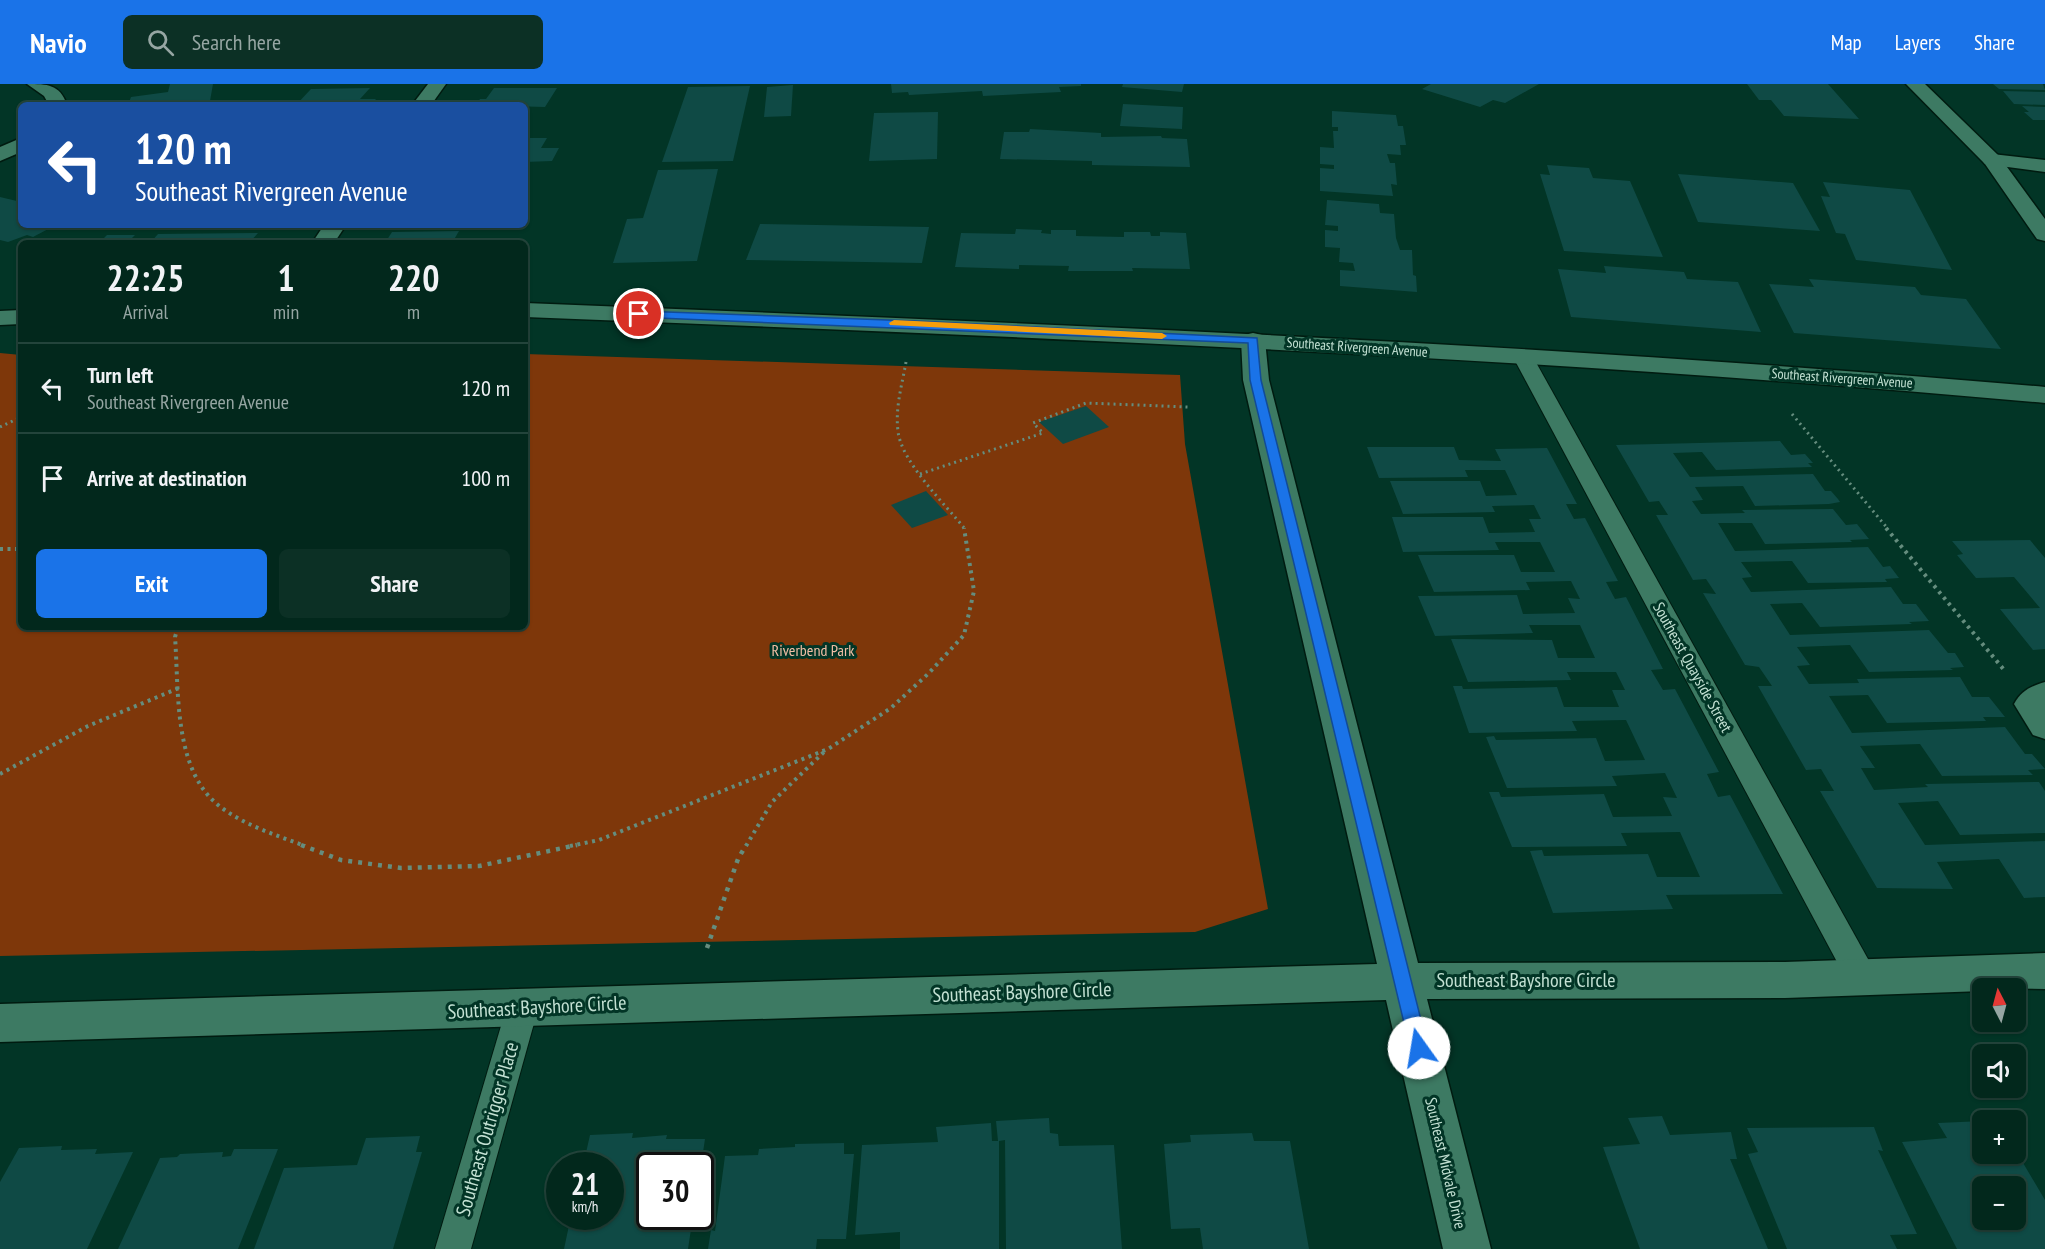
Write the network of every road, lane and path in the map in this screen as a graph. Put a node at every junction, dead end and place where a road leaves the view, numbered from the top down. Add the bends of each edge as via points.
1 (36, 84) edge
2 (436, 84) edge
3 (1915, 84) edge
4 (58, 102) edge
5 (423, 102) edge
6 (18, 146) edge
7 (0, 155) edge
8 (1992, 160) junction
9 (2045, 166) edge
10 (2045, 234) edge
11 (528, 310) edge
12 (18, 317) edge
13 (0, 318) edge
14 (916, 324) junction
15 (1253, 340) junction
16 (1523, 357) junction
17 (1757, 372) junction
18 (2045, 395) edge
19 (1188, 407) dead end
20 (18, 418) edge
21 (0, 427) edge
22 (920, 474) junction
23 (0, 549) edge
24 (18, 549) edge
25 (177, 630) edge
26 (179, 688) junction
27 (2040, 708) edge
28 (828, 748) junction
29 (0, 774) edge
30 (707, 948) dead end
31 (2045, 971) edge
32 (1862, 978) junction
33 (1403, 981) junction
34 (522, 1009) junction
35 (0, 1023) edge
36 (453, 1249) edge
37 (1467, 1249) edge

1 - 4 street via 45,87
2 - 5 street
3 - 8 street
6 - 7 street
8 - 9 street
8 - 10 street
11 - 14 street, Southeast Rivergreen Avenue
12 - 13 street
14 - 15 street, Southeast Rivergreen Avenue
14 - 22 path via 897,411 898,434
15 - 16 street, Southeast Rivergreen Avenue
15 - 33 street, Southeast Midvale Drive via 1256,380
16 - 17 street, Southeast Rivergreen Avenue
16 - 32 lane, Southeast Quayside Street
17 - 18 street, Southeast Rivergreen Avenue
17 - 27 path
19 - 22 path via 1086,403 1033,423 1043,433
20 - 21 path
22 - 28 path via 966,530 974,591 964,635 891,708
23 - 24 path
25 - 26 path
26 - 28 path via 182,742 200,783 218,805 260,829 341,860 401,868 479,866 599,840
26 - 29 path via 88,726
28 - 30 path via 772,802 738,860
31 - 32 street, Southeast Bayshore Circle
32 - 33 street, Southeast Bayshore Circle
33 - 34 street, Southeast Bayshore Circle via 640,1002
33 - 37 street, Southeast Midvale Drive
34 - 35 street, Southeast Bayshore Circle
34 - 36 lane, Southeast Outrigger Place

